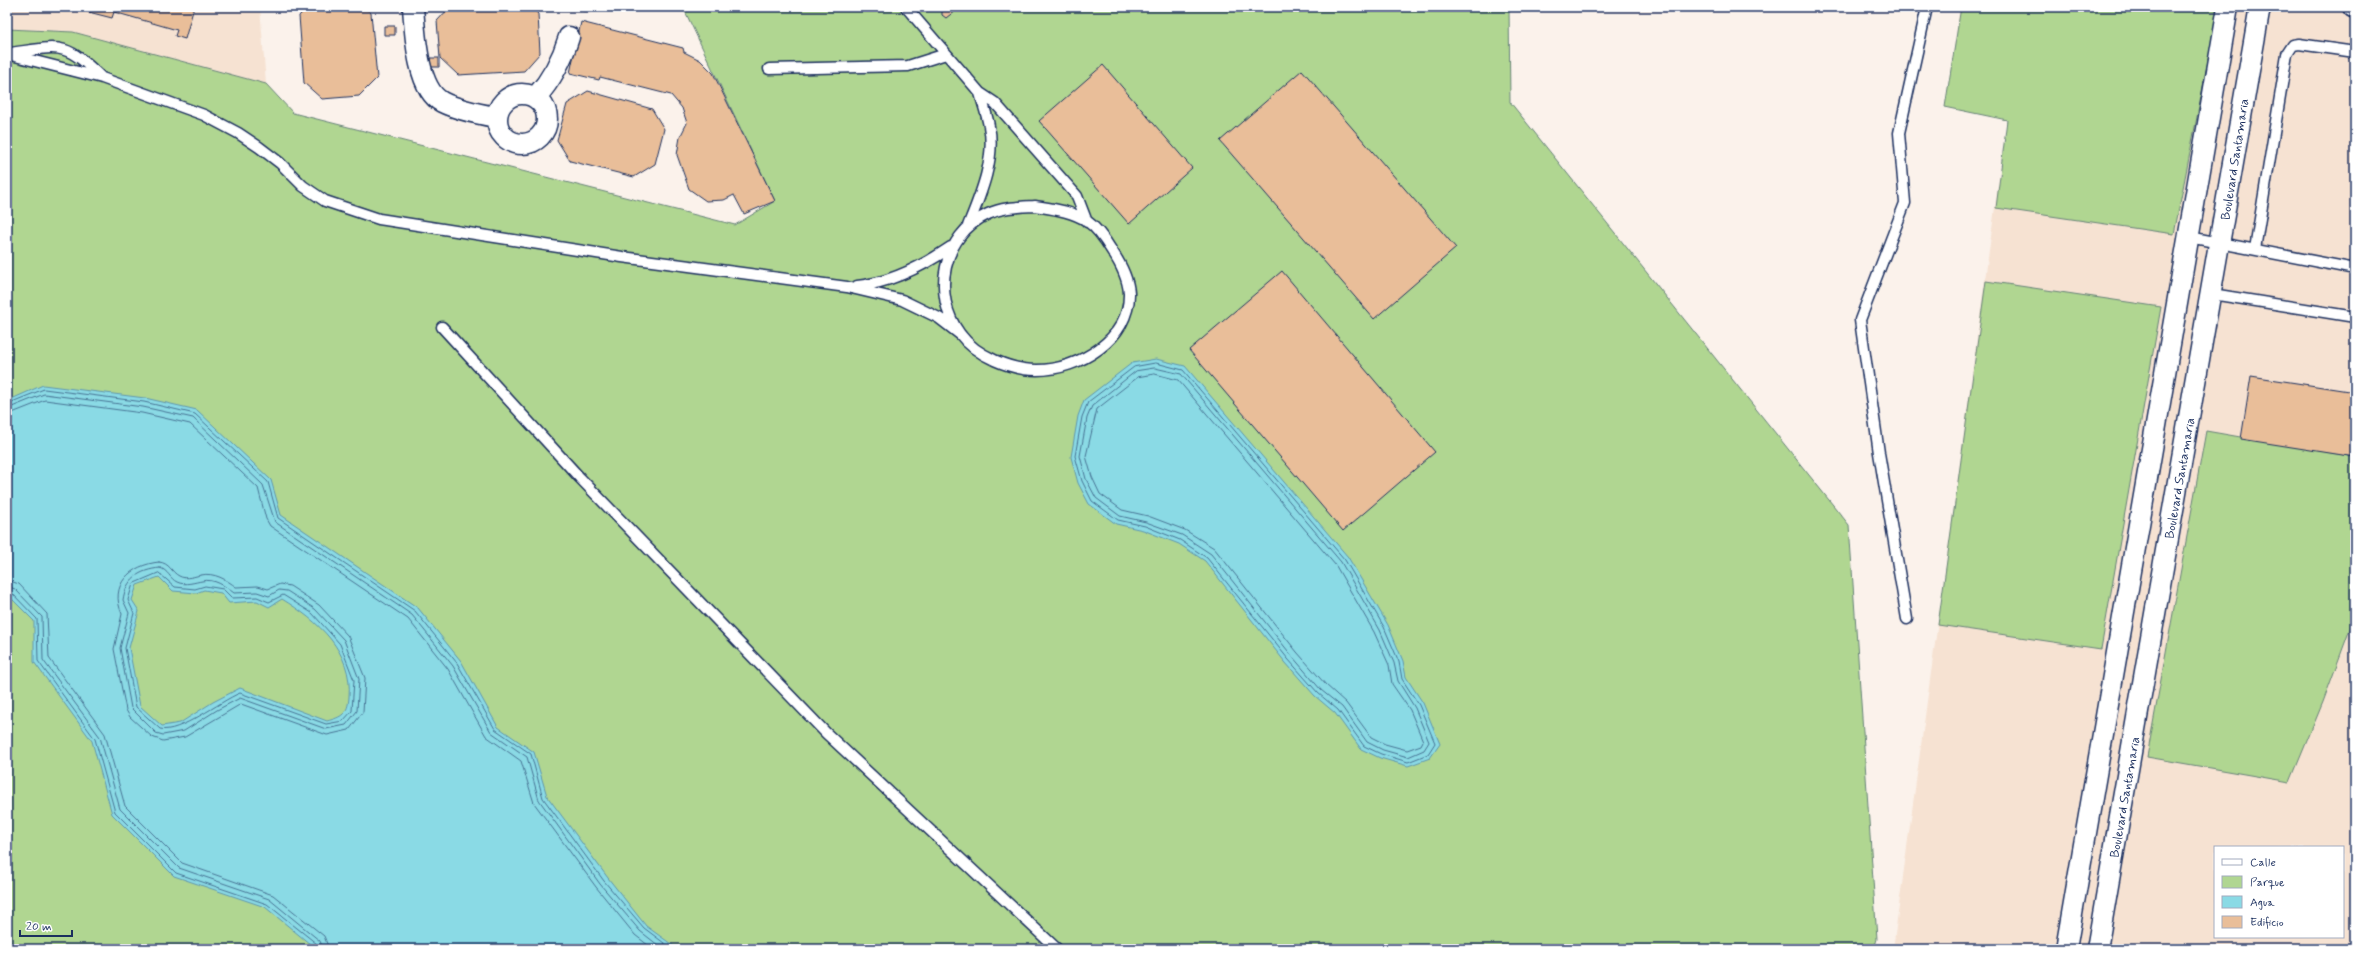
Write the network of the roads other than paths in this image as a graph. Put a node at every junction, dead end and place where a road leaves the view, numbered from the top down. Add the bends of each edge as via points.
1 (413, 7) edge
2 (906, 7) edge
3 (1927, 7) edge
4 (2228, 7) edge
5 (2260, 7) edge
6 (569, 37) dead end
7 (2355, 52) edge
8 (7, 54) edge
9 (946, 54) junction
10 (769, 69) dead end
11 (102, 78) junction
12 (980, 93) junction
13 (536, 97) junction
14 (496, 117) junction
15 (1087, 222) junction
16 (968, 226) junction
17 (2189, 238) junction
18 (2220, 243) junction
19 (951, 247) junction
20 (2255, 249) junction
21 (2355, 268) edge
22 (847, 287) junction
23 (2212, 294) junction
24 (2355, 318) edge
25 (442, 327) dead end
26 (961, 335) junction
27 (1907, 619) dead end
28 (1057, 949) edge
29 (2066, 949) edge
30 (2097, 949) edge

1 - 14 street via 420,68 428,86 441,102
2 - 9 lane
3 - 27 lane via 1899,133 1905,203 1860,320
4 - 17 street
5 - 18 street, Boulevard Santamaria
6 - 13 street via 567,58
7 - 20 lane via 2299,44 2287,54
8 - 11 lane
8 - 11 lane via 50,48 65,49 79,56
9 - 10 lane via 908,66
9 - 12 lane
11 - 22 lane via 204,115 259,147 303,186 325,201 379,219 622,257
12 - 15 lane via 995,103 1077,196
12 - 16 lane via 990,128 990,144 983,187
13 - 14 street via 515,94 502,103
13 - 14 street via 546,111 546,128 535,141 524,145 513,144 504,138 498,128
15 - 16 lane via 1065,211 1035,206 1012,207 988,214
15 - 26 lane via 1106,240 1121,265 1129,292 1126,312 1116,333 1096,352 1072,365 1037,370 1025,369 996,361 977,350
16 - 19 lane
17 - 18 lane
17 - 29 street
18 - 20 lane
18 - 23 street, Boulevard Santamaria
19 - 22 lane via 924,265 868,285
19 - 26 lane via 945,269 943,295 949,316
20 - 21 lane
22 - 26 lane via 902,300 939,318
23 - 24 lane
23 - 30 street, Boulevard Santamaria
25 - 28 lane via 585,483 826,733

